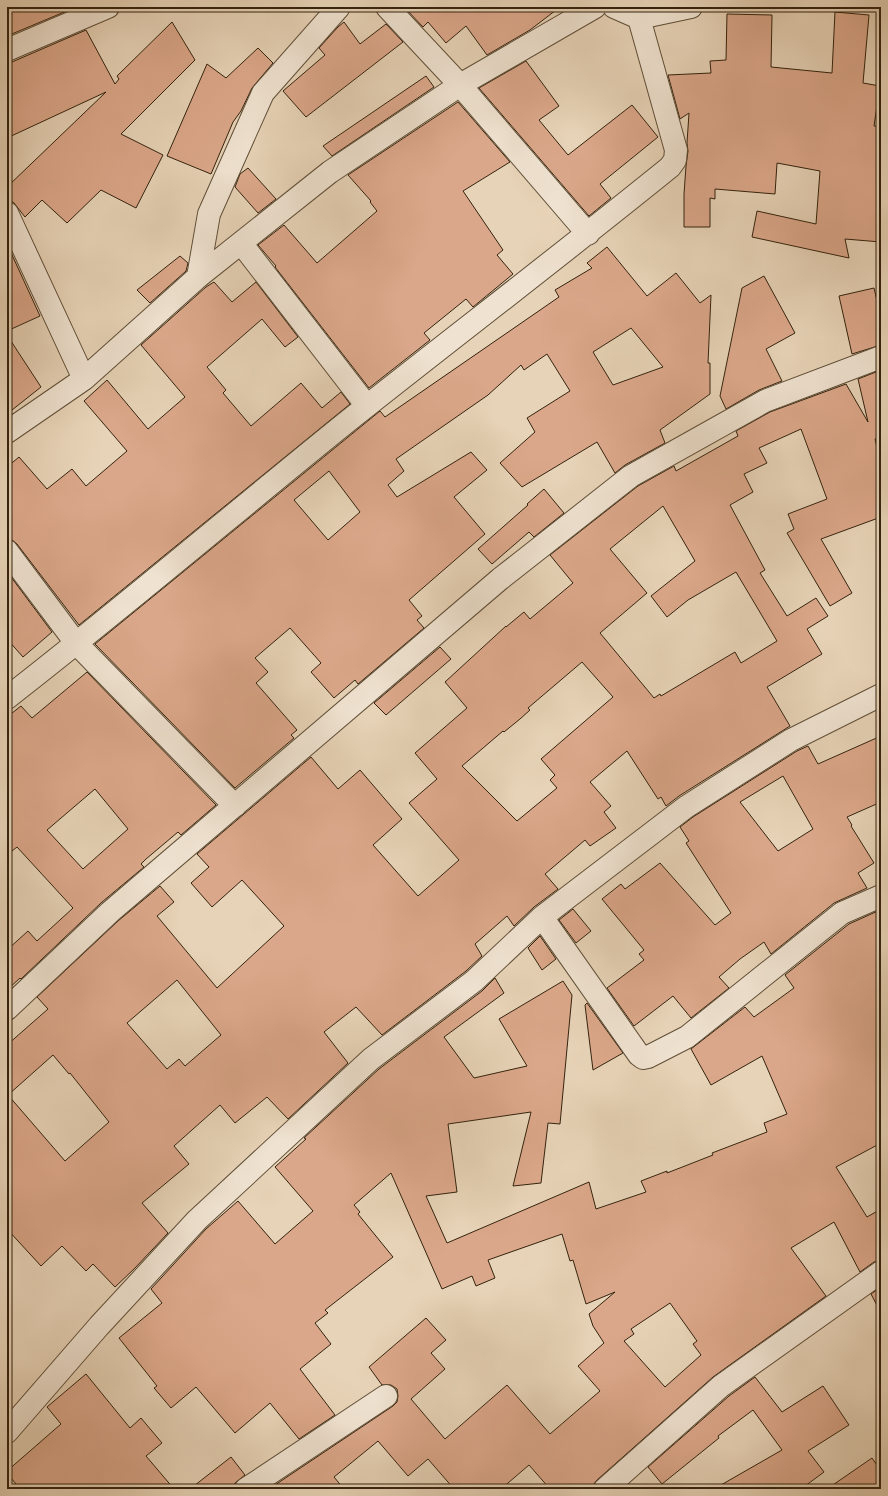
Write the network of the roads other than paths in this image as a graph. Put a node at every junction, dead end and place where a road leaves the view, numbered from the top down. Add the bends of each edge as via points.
1 (108, 7) edge
2 (339, 7) edge
3 (387, 7) edge
4 (596, 7) edge
5 (614, 7) edge
6 (691, 7) edge
7 (639, 18) junction
8 (7, 50) edge
9 (460, 85) junction
10 (7, 213) edge
11 (588, 234) junction
12 (241, 243) junction
13 (16, 255) edge
14 (198, 277) junction
15 (881, 357) edge
16 (84, 379) junction
17 (367, 406) junction
18 (7, 432) edge
19 (7, 551) edge
20 (76, 643) junction
21 (881, 695) edge
22 (7, 698) edge
23 (235, 806) junction
24 (881, 896) edge
25 (542, 917) junction
26 (7, 1009) edge
27 (881, 1272) edge
28 (386, 1396) dead end
29 (7, 1432) edge
30 (246, 1489) edge
31 (605, 1489) edge

1 - 8 street
2 - 14 street via 263,92 209,214
3 - 9 street
4 - 9 street
5 - 7 street
6 - 7 street
7 - 11 street via 676,150 675,160 670,167
9 - 11 street
9 - 12 street via 330,172
10 - 13 street
11 - 17 street
12 - 14 street
12 - 17 street
13 - 16 street
14 - 16 street
15 - 23 street via 765,401 631,476 500,579
16 - 18 street
17 - 20 street
19 - 20 street
20 - 22 street
20 - 23 street
21 - 25 street via 791,740 692,803
23 - 26 street via 110,912
24 - 25 street via 842,913 687,1037 643,1058
25 - 29 street via 474,981 371,1059 203,1215 99,1326
27 - 31 street via 721,1386
28 - 30 street

